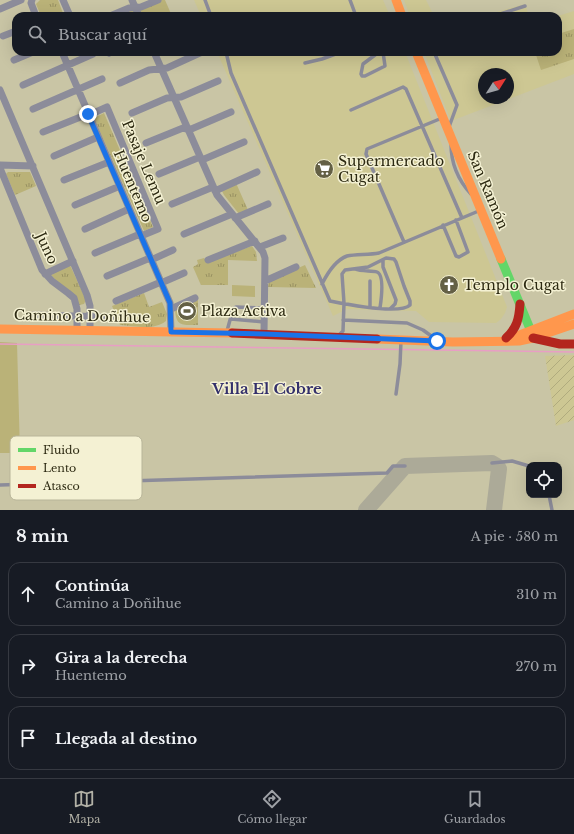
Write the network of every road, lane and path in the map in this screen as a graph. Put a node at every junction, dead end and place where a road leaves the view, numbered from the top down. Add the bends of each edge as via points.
1 (21, 0) edge
2 (32, 0) edge
3 (63, 0) edge
4 (132, 0) edge
5 (158, 0) edge
6 (205, 0) edge
7 (350, 0) edge
8 (396, 0) edge
9 (525, 6) dead end
10 (135, 8) junction
11 (0, 9) edge
12 (34, 12) edge
13 (68, 12) edge
14 (120, 12) edge
15 (137, 12) edge
16 (210, 12) edge
17 (354, 12) edge
18 (400, 12) edge
19 (506, 12) edge
20 (12, 32) edge
21 (3, 36) dead end
22 (24, 56) edge
23 (64, 56) edge
24 (88, 56) edge
25 (156, 56) edge
26 (193, 56) edge
27 (227, 56) edge
28 (332, 56) edge
29 (374, 56) edge
30 (384, 56) edge
31 (418, 56) edge
32 (436, 56) edge
33 (14, 60) dead end
34 (306, 63) dead end
35 (67, 65) junction
36 (162, 69) junction
37 (102, 79) dead end
38 (218, 81) dead end
39 (120, 83) dead end
40 (23, 84) dead end
41 (78, 89) junction
42 (1, 95) edge
43 (175, 98) junction
44 (33, 108) dead end
45 (351, 110) dead end
46 (231, 112) dead end
47 (132, 113) dead end
48 (88, 114) junction
49 (442, 118) junction
50 (423, 126) junction
51 (189, 130) junction
52 (447, 130) junction
53 (44, 132) dead end
54 (98, 137) junction
55 (451, 139) junction
56 (244, 142) dead end
57 (146, 144) dead end
58 (54, 156) dead end
59 (201, 159) junction
60 (109, 162) junction
61 (0, 166) edge
62 (33, 166) junction
63 (257, 172) dead end
64 (457, 172) junction
65 (159, 174) dead end
66 (64, 180) dead end
67 (120, 186) junction
68 (471, 186) junction
69 (214, 189) junction
70 (172, 204) dead end
71 (268, 204) dead end
72 (75, 205) dead end
73 (479, 205) junction
74 (130, 209) junction
75 (234, 216) junction
76 (462, 218) junction
77 (456, 220) junction
78 (443, 226) junction
79 (84, 229) dead end
80 (184, 234) dead end
81 (140, 235) junction
82 (283, 238) dead end
83 (404, 242) junction
84 (258, 244) junction
85 (173, 250) dead end
86 (96, 253) dead end
87 (151, 259) junction
88 (208, 260) dead end
89 (383, 260) junction
90 (73, 261) junction
91 (296, 267) dead end
92 (353, 269) junction
93 (184, 273) dead end
94 (45, 274) junction
95 (107, 276) dead end
96 (265, 281) junction
97 (370, 282) dead end
98 (161, 283) junction
99 (322, 284) junction
100 (195, 298) dead end
101 (116, 301) dead end
102 (344, 303) junction
103 (520, 304) junction
104 (370, 307) junction
105 (171, 308) junction
106 (264, 308) junction
107 (380, 308) junction
108 (390, 309) junction
109 (574, 314) edge
110 (34, 315) dead end
111 (77, 316) junction
112 (90, 316) junction
113 (112, 317) dead end
114 (231, 319) junction
115 (343, 320) junction
116 (264, 322) junction
117 (574, 324) edge
118 (0, 329) edge
119 (77, 330) junction
120 (90, 330) junction
121 (171, 332) junction
122 (226, 333) junction
123 (264, 334) junction
124 (532, 334) junction
125 (337, 337) junction
126 (401, 340) junction
127 (437, 341) junction
128 (499, 342) junction
129 (574, 344) edge
130 (396, 394) dead end
131 (492, 463) dead end
132 (526, 465) edge
133 (405, 466) dead end
134 (142, 481) edge
135 (0, 485) edge
136 (10, 485) edge
137 (550, 498) edge
138 (552, 510) edge

1 - 11 street
2 - 12 street
3 - 13 street
4 - 10 street
5 - 10 street
6 - 16 lane
7 - 17 lane
8 - 18 main road
9 - 19 lane
10 - 14 street
10 - 15 street
20 - 21 street
22 - 33 street
23 - 35 street, Huentemo
24 - 35 street
25 - 36 street
26 - 36 street
27 - 99 lane via 230,72
28 - 34 lane
29 - 30 lane via 363,64 362,76 385,66
31 - 49 main road, San Ramón
32 - 52 lane via 456,105
35 - 40 street
35 - 41 street, Huentemo
36 - 39 street via 149,70
36 - 43 street
37 - 41 street
38 - 43 street
41 - 44 street
41 - 48 street, Huentemo
42 - 62 street
43 - 47 street via 167,98
43 - 51 street
45 - 50 lane via 405,87
46 - 51 street
48 - 53 street
48 - 54 street, Huentemo
48 - 81 street, Pasaje Lemu via 107,107 158,229
49 - 50 lane
49 - 52 main road, San Ramón
50 - 76 lane
50 - 83 lane via 366,151
51 - 57 street via 183,128
51 - 59 street
52 - 55 main road, San Ramón
54 - 58 street
54 - 60 street, Huentemo
55 - 64 lane via 452,160
55 - 68 main road, San Ramón
56 - 59 street
59 - 65 street
59 - 69 street
60 - 66 street
60 - 67 street, Huentemo
61 - 62 street
61 - 94 street, Juno via 37,261
62 - 90 street
63 - 69 street
64 - 68 lane
64 - 73 lane via 463,185
67 - 72 street
67 - 74 street, Huentemo
68 - 73 main road, San Ramón
69 - 70 street
69 - 75 street
71 - 75 street
73 - 76 lane
73 - 103 main road, San Ramón
74 - 79 street
74 - 81 street, Huentemo
75 - 80 street
75 - 84 street
76 - 77 lane
77 - 78 lane
77 - 78 lane via 468,252 459,257 456,256
78 - 83 lane
81 - 86 street, Pasaje Lemu
81 - 87 street, Huentemo
82 - 84 street
83 - 99 lane via 379,253 346,257 332,269
84 - 88 street
84 - 96 street via 265,258
85 - 87 street
87 - 95 street
87 - 98 street, Huentemo
89 - 92 lane via 368,267
89 - 108 lane via 396,300
89 - 108 lane via 395,260 410,302 405,308
90 - 94 street
90 - 112 street via 89,301
91 - 96 street
92 - 102 lane via 345,270 342,274
92 - 107 lane via 380,274
93 - 98 street
94 - 111 street, Juno via 74,298
96 - 106 street
97 - 104 lane
98 - 101 street
98 - 105 street, Huentemo
99 - 102 lane via 330,301
100 - 105 street
102 - 104 lane
102 - 115 lane
103 - 124 main road, San Ramón
103 - 128 main road via 517,327
104 - 107 lane
105 - 121 street, Huentemo
106 - 114 lane via 236,307
106 - 116 street
107 - 108 lane
109 - 124 main road
110 - 111 street
111 - 112 street
111 - 119 street, Juno
112 - 113 street
112 - 120 street
114 - 116 lane
114 - 122 lane
115 - 125 lane via 343,331
115 - 127 lane via 407,322
116 - 123 street
117 - 124 main road
118 - 119 main road, Camino a Doñihue
119 - 120 main road, Camino a Doñihue
120 - 121 main road, Camino a Doñihue
121 - 122 main road, Camino a Doñihue
122 - 123 main road, Camino a Doñihue
123 - 125 main road, Camino a Doñihue
124 - 128 main road, Camino a Doñihue via 519,341
124 - 129 main road via 560,344
125 - 126 main road, Camino a Doñihue
126 - 127 main road, Camino a Doñihue
126 - 130 lane
127 - 128 main road, Camino a Doñihue
131 - 132 lane via 512,461
133 - 134 lane via 393,466 387,473
135 - 136 lane
137 - 138 lane

